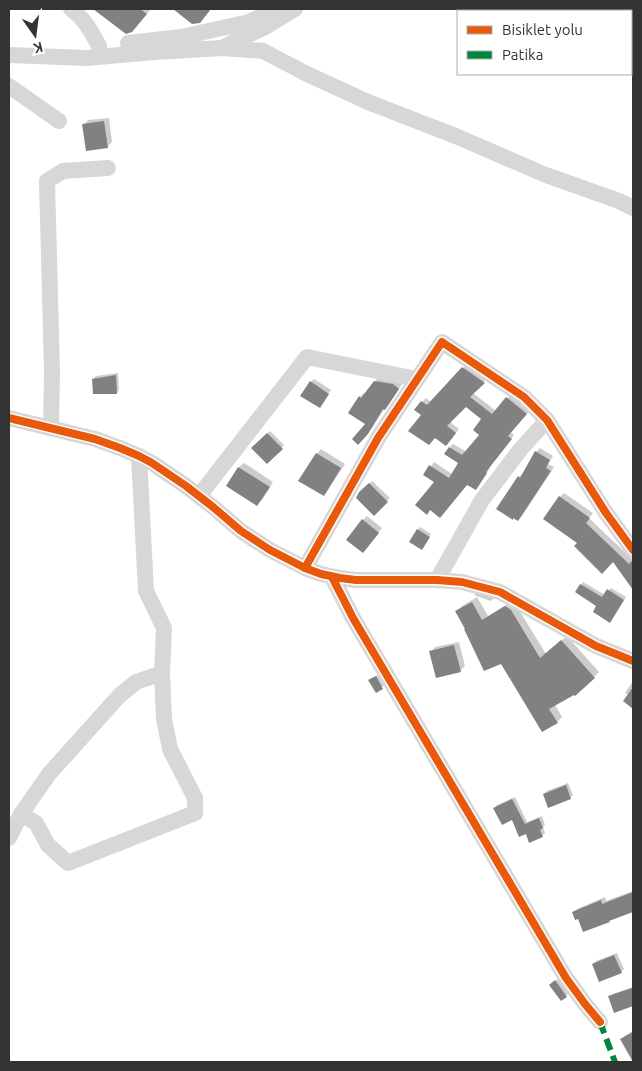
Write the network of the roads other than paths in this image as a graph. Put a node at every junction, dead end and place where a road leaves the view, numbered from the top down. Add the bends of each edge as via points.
1 (71, 9) edge
2 (273, 9) edge
3 (295, 9) edge
4 (9, 45) edge
5 (99, 46) junction
6 (222, 48) junction
7 (9, 55) edge
8 (9, 86) edge
9 (60, 121) dead end
10 (108, 168) dead end
11 (633, 208) edge
12 (417, 379) junction
13 (9, 418) edge
14 (547, 420) junction
15 (52, 428) junction
16 (138, 456) junction
17 (199, 496) junction
18 (633, 550) edge
19 (305, 568) junction
20 (332, 576) junction
21 (437, 580) junction
22 (633, 661) edge
23 (162, 673) junction
24 (21, 814) junction
25 (9, 838) edge
26 (600, 1022) dead end

1 - 5 street via 87,25
2 - 5 street via 256,19 181,37
3 - 6 street
4 - 5 street
6 - 7 street via 86,58
6 - 11 street via 263,51 368,102
8 - 9 street
10 - 15 street via 63,171 47,181
12 - 14 street via 442,342 524,397
12 - 17 street via 307,357
12 - 19 street via 378,438
13 - 15 street
14 - 18 street
14 - 21 street via 482,500
15 - 16 street via 96,439
16 - 17 street
16 - 23 street via 146,592 164,628
17 - 19 street via 241,531
19 - 20 street
20 - 21 street via 356,580
20 - 26 street via 353,618 566,978
21 - 22 street via 462,582 500,592 596,646
23 - 24 street via 136,682 119,696 49,774
23 - 24 street via 164,719 170,749 195,798 195,813 68,863 48,845 36,823
24 - 25 street

